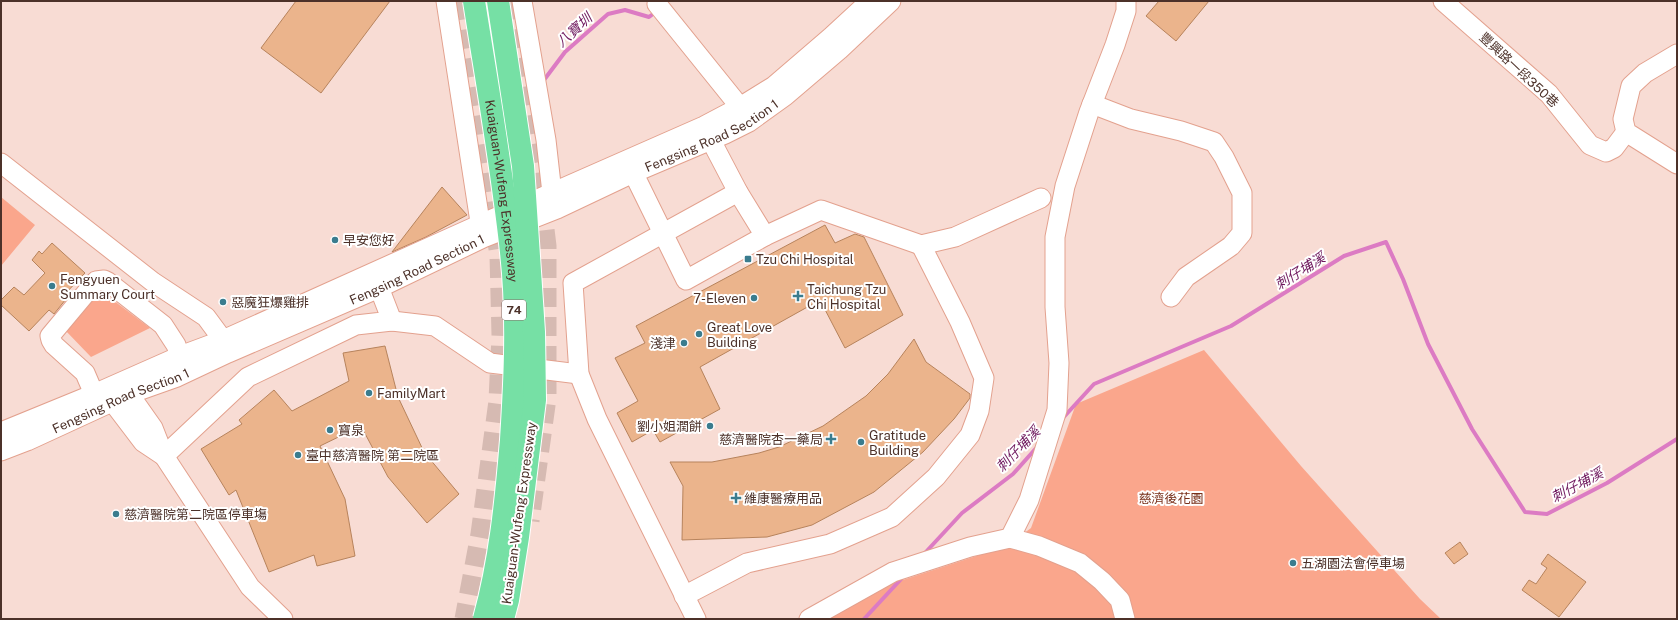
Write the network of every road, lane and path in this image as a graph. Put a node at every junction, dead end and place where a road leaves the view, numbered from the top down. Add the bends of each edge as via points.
1 (446, 1) edge
2 (474, 1) edge
3 (498, 1) edge
4 (522, 1) edge
5 (658, 1) edge
6 (870, 1) edge
7 (891, 1) edge
8 (1126, 1) edge
9 (1443, 1) edge
10 (1677, 54) edge
11 (1092, 104) junction
12 (744, 114) junction
13 (1626, 132) junction
14 (707, 133) junction
15 (1, 163) edge
16 (1677, 164) edge
17 (630, 167) junction
18 (738, 192) junction
19 (1041, 198) dead end
20 (554, 201) junction
21 (482, 231) junction
22 (662, 233) junction
23 (765, 236) junction
24 (921, 245) junction
25 (377, 280) junction
26 (1171, 297) dead end
27 (392, 321) junction
28 (225, 347) junction
29 (180, 356) junction
30 (579, 374) junction
31 (125, 388) junction
32 (103, 395) junction
33 (1, 432) edge
34 (1, 451) edge
35 (164, 456) junction
36 (1010, 538) junction
37 (684, 596) junction
38 (283, 619) edge
39 (484, 619) edge
40 (503, 619) edge
41 (696, 619) edge
42 (809, 619) edge
43 (1125, 619) edge

1 - 21 street
2 - 39 highway, Kuaiguan-Wufeng Expressway / 74, bridge via 511,252 514,320 513,401 508,468 501,535
3 - 40 highway, Kuaiguan-Wufeng Expressway / 74, bridge via 523,166 534,332 535,400 518,537
4 - 20 street
5 - 12 street via 657,4
6 - 12 street, Fengsing Road Section 1
7 - 12 street, Fengsing Road Section 1 via 785,96
8 - 11 street via 1126,11 1115,45
9 - 13 street, 豐興路一段350巷 via 1549,94 1590,145 1606,152 1614,148
10 - 13 street via 1645,73 1631,86 1623,119
11 - 26 street via 1131,119 1214,142 1242,193 1242,233 1231,246 1186,277
11 - 36 street via 1065,186 1055,237 1055,307 1059,363 1057,410 1028,500
12 - 14 street, Fengsing Road Section 1
13 - 16 street
14 - 17 street, Fengsing Road Section 1
14 - 18 street
15 - 28 street via 154,282 206,317
17 - 20 street, Fengsing Road Section 1
17 - 22 street
18 - 22 street
18 - 23 street
19 - 24 street via 955,237
20 - 21 street, Fengsing Road Section 1
21 - 25 street, Fengsing Road Section 1
22 - 23 street via 686,280
22 - 30 street via 574,283
23 - 24 street via 821,210
24 - 37 street via 960,322 984,378 979,411 970,435 936,477 892,517 830,544 726,570
25 - 27 street
25 - 28 street, Fengsing Road Section 1
27 - 30 street via 435,326 490,363
27 - 35 street via 356,325 248,377
28 - 29 street, Fengsing Road Section 1
28 - 31 street, Fengsing Road Section 1 via 177,377
29 - 31 street, Fengsing Road Section 1
29 - 32 street via 163,325 108,282 96,281 50,336 54,345 85,373
30 - 37 street via 597,419
31 - 32 street, Fengsing Road Section 1
31 - 35 street via 153,428
32 - 33 street, Fengsing Road Section 1
32 - 34 street, Fengsing Road Section 1 via 27,441
32 - 35 street via 142,442
35 - 38 street via 250,587
36 - 42 street via 970,547 893,572
36 - 43 street via 1080,562 1120,600
37 - 41 street

